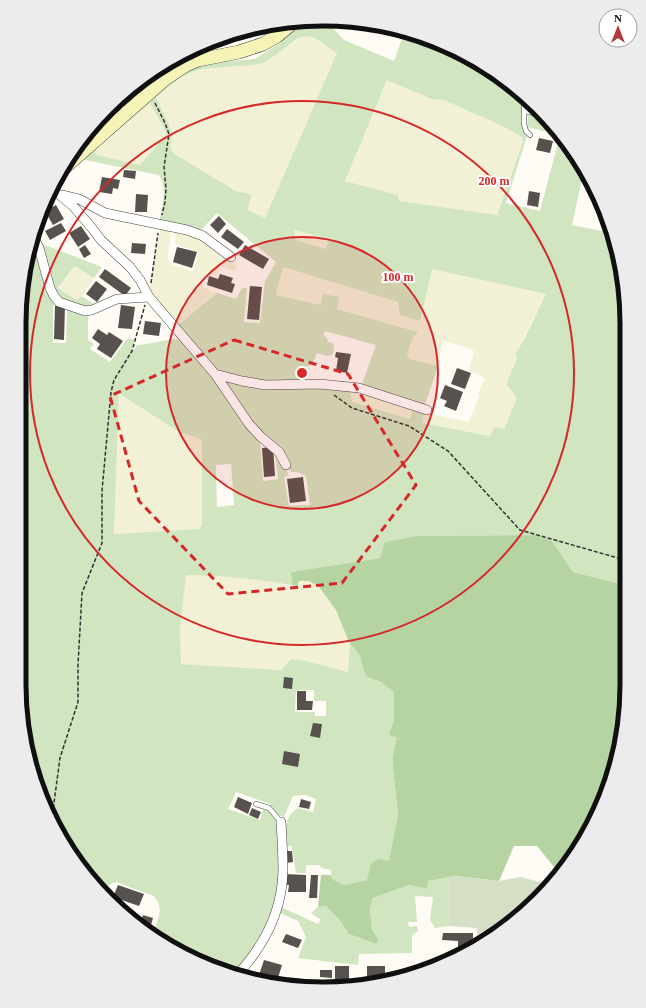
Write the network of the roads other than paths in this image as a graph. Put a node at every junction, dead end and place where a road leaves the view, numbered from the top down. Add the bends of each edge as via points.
1 (286, 29) edge
2 (121, 105) edge
3 (525, 105) edge
4 (525, 111) junction
5 (127, 113) junction
6 (533, 113) edge
7 (530, 135) dead end
8 (77, 157) edge
9 (57, 192) edge
10 (57, 193) edge
11 (37, 244) edge
12 (231, 257) dead end
13 (149, 297) junction
14 (215, 374) junction
15 (427, 410) dead end
16 (286, 465) dead end
17 (256, 804) dead end
18 (281, 822) joint
19 (241, 970) edge

1 - 5 main road via 263,44 186,65 165,78
2 - 5 lane
3 - 4 lane
4 - 6 lane
4 - 7 lane via 524,124
5 - 8 main road
9 - 12 street via 79,199 105,213 187,230 202,236
10 - 13 street via 73,206 101,240 130,266
11 - 13 street via 50,288 60,302 85,311 117,299
13 - 14 street
14 - 15 street via 265,385 320,384 359,388
14 - 16 street via 249,424 279,452
17 - 18 lane via 269,808
18 - 19 street via 283,873 276,912 263,941

